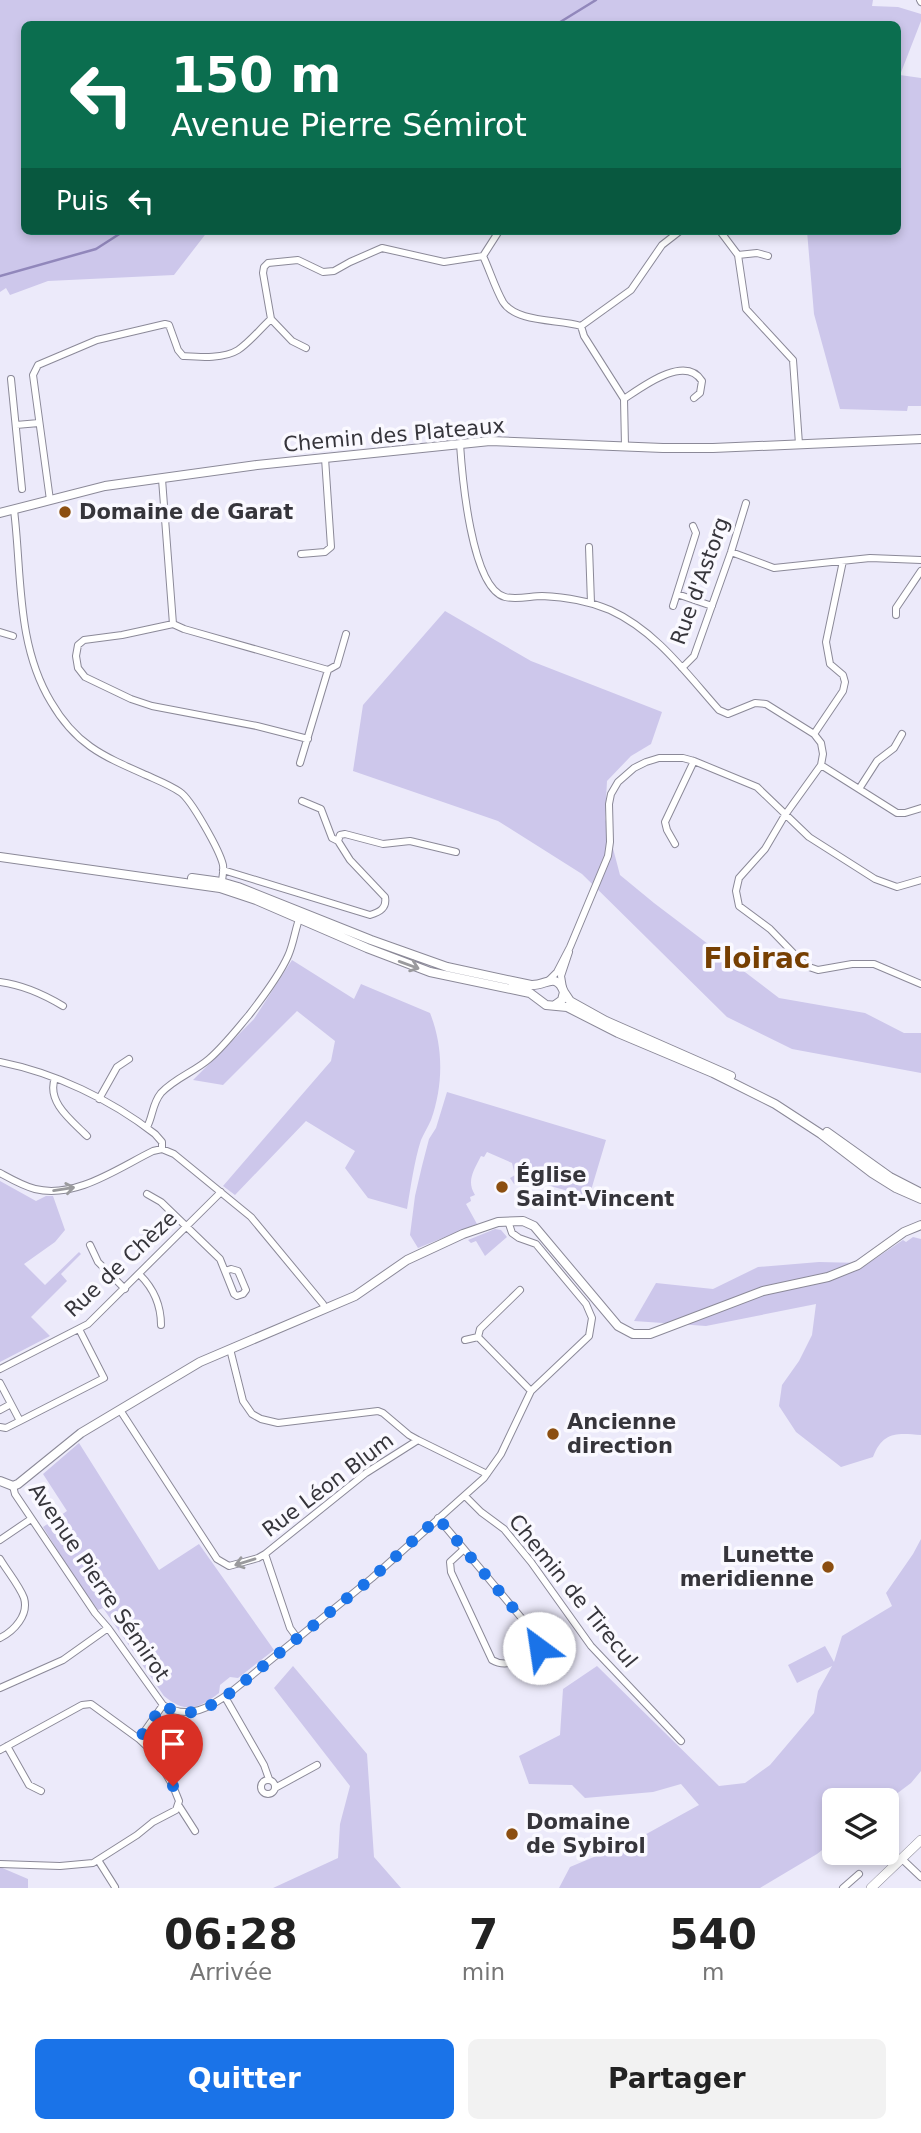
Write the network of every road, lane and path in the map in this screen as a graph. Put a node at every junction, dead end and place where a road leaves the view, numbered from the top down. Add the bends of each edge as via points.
1 (496, 235) edge
2 (675, 235) edge
3 (723, 235) edge
4 (483, 256) junction
5 (738, 256) junction
6 (768, 256) dead end
7 (271, 319) junction
8 (581, 326) junction
9 (306, 348) dead end
10 (11, 379) dead end
11 (694, 398) dead end
12 (624, 399) junction
13 (39, 423) junction
14 (16, 425) junction
15 (921, 439) edge
16 (460, 444) junction
17 (799, 444) junction
18 (625, 446) junction
19 (325, 458) junction
20 (162, 479) junction
21 (22, 489) dead end
22 (50, 500) junction
23 (746, 503) dead end
24 (14, 510) junction
25 (0, 513) edge
26 (693, 526) dead end
27 (589, 547) dead end
28 (731, 552) junction
29 (302, 554) dead end
30 (921, 560) edge
31 (843, 561) junction
32 (921, 571) edge
33 (677, 594) junction
34 (591, 603) junction
35 (673, 606) dead end
36 (712, 606) junction
37 (896, 615) dead end
38 (173, 624) junction
39 (0, 632) edge
40 (346, 634) dead end
41 (13, 636) dead end
42 (681, 668) junction
43 (328, 670) junction
44 (814, 734) junction
45 (902, 734) dead end
46 (308, 739) junction
47 (694, 761) junction
48 (300, 764) dead end
49 (821, 765) junction
50 (859, 789) junction
51 (302, 801) dead end
52 (921, 808) edge
53 (785, 815) junction
54 (338, 841) junction
55 (675, 844) dead end
56 (456, 852) dead end
57 (0, 857) edge
58 (223, 870) junction
59 (921, 880) edge
60 (221, 885) junction
61 (300, 915) junction
62 (570, 947) junction
63 (0, 982) edge
64 (546, 982) junction
65 (921, 984) edge
66 (563, 990) junction
67 (540, 999) junction
68 (555, 1005) junction
69 (63, 1006) dead end
70 (129, 1059) dead end
71 (0, 1062) edge
72 (55, 1078) junction
73 (99, 1099) junction
74 (147, 1128) junction
75 (87, 1136) dead end
76 (162, 1149) junction
77 (0, 1173) edge
78 (221, 1192) junction
79 (921, 1193) edge
80 (147, 1194) dead end
81 (921, 1199) edge
82 (508, 1221) junction
83 (921, 1225) edge
84 (187, 1227) junction
85 (90, 1245) dead end
86 (225, 1271) dead end
87 (140, 1275) junction
88 (125, 1289) junction
89 (520, 1290) dead end
90 (325, 1309) junction
91 (161, 1325) dead end
92 (79, 1329) junction
93 (478, 1337) junction
94 (465, 1340) dead end
95 (230, 1349) junction
96 (0, 1369) edge
97 (0, 1383) edge
98 (531, 1391) junction
99 (10, 1404) junction
100 (0, 1409) edge
101 (120, 1410) junction
102 (20, 1421) junction
103 (0, 1427) edge
104 (418, 1440) junction
105 (487, 1474) junction
106 (0, 1481) edge
107 (13, 1486) junction
108 (465, 1496) junction
109 (438, 1518) junction
110 (31, 1519) junction
111 (0, 1540) edge
112 (463, 1550) junction
113 (265, 1554) junction
114 (0, 1559) edge
115 (108, 1628) junction
116 (0, 1638) edge
117 (298, 1639) junction
118 (0, 1688) edge
119 (225, 1697) junction
120 (163, 1705) junction
121 (139, 1739) junction
122 (681, 1741) dead end
123 (4, 1748) edge
124 (317, 1765) dead end
125 (269, 1779) junction
126 (275, 1788) junction
127 (41, 1791) dead end
128 (179, 1806) junction
129 (195, 1831) dead end
130 (921, 1840) edge
131 (902, 1859) junction
132 (98, 1860) junction
133 (0, 1864) edge
134 (859, 1874) dead end
135 (921, 1877) edge
136 (116, 1887) edge
137 (843, 1888) edge
138 (871, 1888) edge

1 - 4 street
2 - 8 street via 662,245 631,290
3 - 5 street
4 - 7 street via 444,262 382,248 334,271 323,272 298,260 268,263 263,273
4 - 8 street via 509,309 522,316
5 - 6 street
5 - 17 street via 746,309 793,360
7 - 9 street via 292,341
7 - 13 street via 230,354 183,356 165,324 97,340 43,362 33,375
8 - 12 street
10 - 14 street
11 - 12 street via 700,393 699,376 675,370
12 - 18 street
13 - 14 street
13 - 22 street
14 - 21 street
15 - 17 street, Chemin des Plateaux
16 - 18 street, Chemin des Plateaux
16 - 19 street, Chemin des Plateaux
16 - 34 street via 470,531 490,585 507,597 545,596
17 - 18 street, Chemin des Plateaux
19 - 20 street, Chemin des Plateaux
19 - 29 street via 331,547
20 - 22 street, Chemin des Plateaux via 104,486
20 - 38 street
22 - 24 street, Chemin des Plateaux
23 - 28 street, Rue d'Astorg
24 - 25 street, Chemin des Plateaux
24 - 58 street via 25,632 41,685 52,704 83,743 185,796
26 - 33 street via 696,533
27 - 34 street
28 - 31 street via 774,568
28 - 36 street, Rue d'Astorg
30 - 31 street
31 - 44 street via 826,642 830,664 845,682
32 - 37 street
33 - 35 street
33 - 36 street
34 - 42 street via 631,620
36 - 42 street, Rue d'Astorg via 694,656
38 - 43 street
38 - 46 street via 84,640 78,645 78,668 85,677 152,706
39 - 41 street
40 - 43 street via 337,665
42 - 44 street via 728,715 766,704
43 - 46 street
44 - 49 street via 821,743
45 - 50 street
46 - 48 street
47 - 53 street via 757,787
47 - 55 street via 665,822
47 - 62 street via 659,758 618,782 609,804 608,856
49 - 50 street
49 - 53 street
50 - 52 street via 897,813
51 - 54 street via 321,809 329,832
53 - 59 street via 823,848 881,882 897,887
53 - 65 street via 765,849 739,878 739,906 810,967 874,964
54 - 56 street via 345,834 383,844 410,841
54 - 58 street via 386,897 378,913 370,915
57 - 60 street
58 - 60 street
60 - 61 street via 258,894
61 - 64 street via 447,967 531,985
61 -> 67 street via 430,972
61 - 74 street via 288,956 261,999 208,1060 160,1094
62 - 64 street
62 - 66 street via 561,975
63 - 69 street via 23,986
64 - 66 street via 559,983
64 - 67 street via 539,990
66 - 68 street via 562,1000
66 - 79 street via 570,1001 606,1021 778,1099 875,1168
67 - 68 street
68 - 81 street via 775,1104 895,1188
70 - 73 street via 117,1068
71 - 72 street
72 - 73 street
72 - 75 street via 52,1091 59,1106
73 - 74 street
74 - 76 street via 162,1142
77 -> 76 street via 36,1190 66,1190
76 - 78 street
78 - 84 street, Rue de Chèze
78 - 90 street via 251,1217
80 - 84 street
82 - 83 street via 534,1226 618,1326 641,1335 763,1292 841,1272
82 - 90 street via 463,1234 417,1255 362,1292
82 - 98 street via 514,1235 536,1244 586,1304 592,1318 584,1342
84 - 86 street via 220,1259
84 - 87 street, Rue de Chèze
85 - 88 street via 98,1262
87 - 88 street, Rue de Chèze
87 - 91 street via 161,1310
88 - 92 street, Rue de Chèze
89 - 93 street via 480,1329
90 - 95 street
92 - 96 street, Rue de Chèze
92 - 102 street via 104,1378
93 - 94 street
93 - 98 street
95 - 101 street
95 - 104 street via 243,1401 261,1419 278,1423 378,1411
97 - 99 street
98 - 105 street, Avenue Pierre Sémirot
99 - 100 street
99 - 102 street
101 - 107 street via 81,1433
113 -> 101 street, Rue Léon Blum via 233,1565 217,1559
102 - 103 street
104 - 105 street, Rue Léon Blum
104 - 113 street, Rue Léon Blum via 366,1473
105 - 108 street, Avenue Pierre Sémirot
106 - 107 street, Avenue Pierre Sémirot
107 - 110 street, Avenue Pierre Sémirot
108 - 109 street, Avenue Pierre Sémirot
108 - 122 street, Chemin de Tirecul via 504,1529 591,1646
109 - 112 street
109 - 117 street, Avenue Pierre Sémirot
110 - 111 street
110 - 115 street, Avenue Pierre Sémirot
112 - 112 street via 534,1633 539,1642 536,1651 512,1663 500,1665 492,1660 451,1572 450,1562
113 - 117 street, Rue Léon Blum
114 - 116 street via 24,1598 21,1619
115 - 118 street via 63,1660
115 - 120 street, Avenue Pierre Sémirot
117 - 119 street, Avenue Pierre Sémirot
119 - 120 street, Avenue Pierre Sémirot via 188,1713
119 - 125 street
120 - 121 street
121 - 123 street via 87,1704
121 - 128 street via 167,1775
123 - 127 street via 29,1785
124 - 126 street
125 - 126 street
125 - 126 street via 261,1783 261,1791 270,1794
128 - 129 street
128 - 132 street
130 - 131 main road
131 - 135 street
131 - 138 main road
132 - 133 street via 60,1866
132 - 136 street
134 - 137 street

